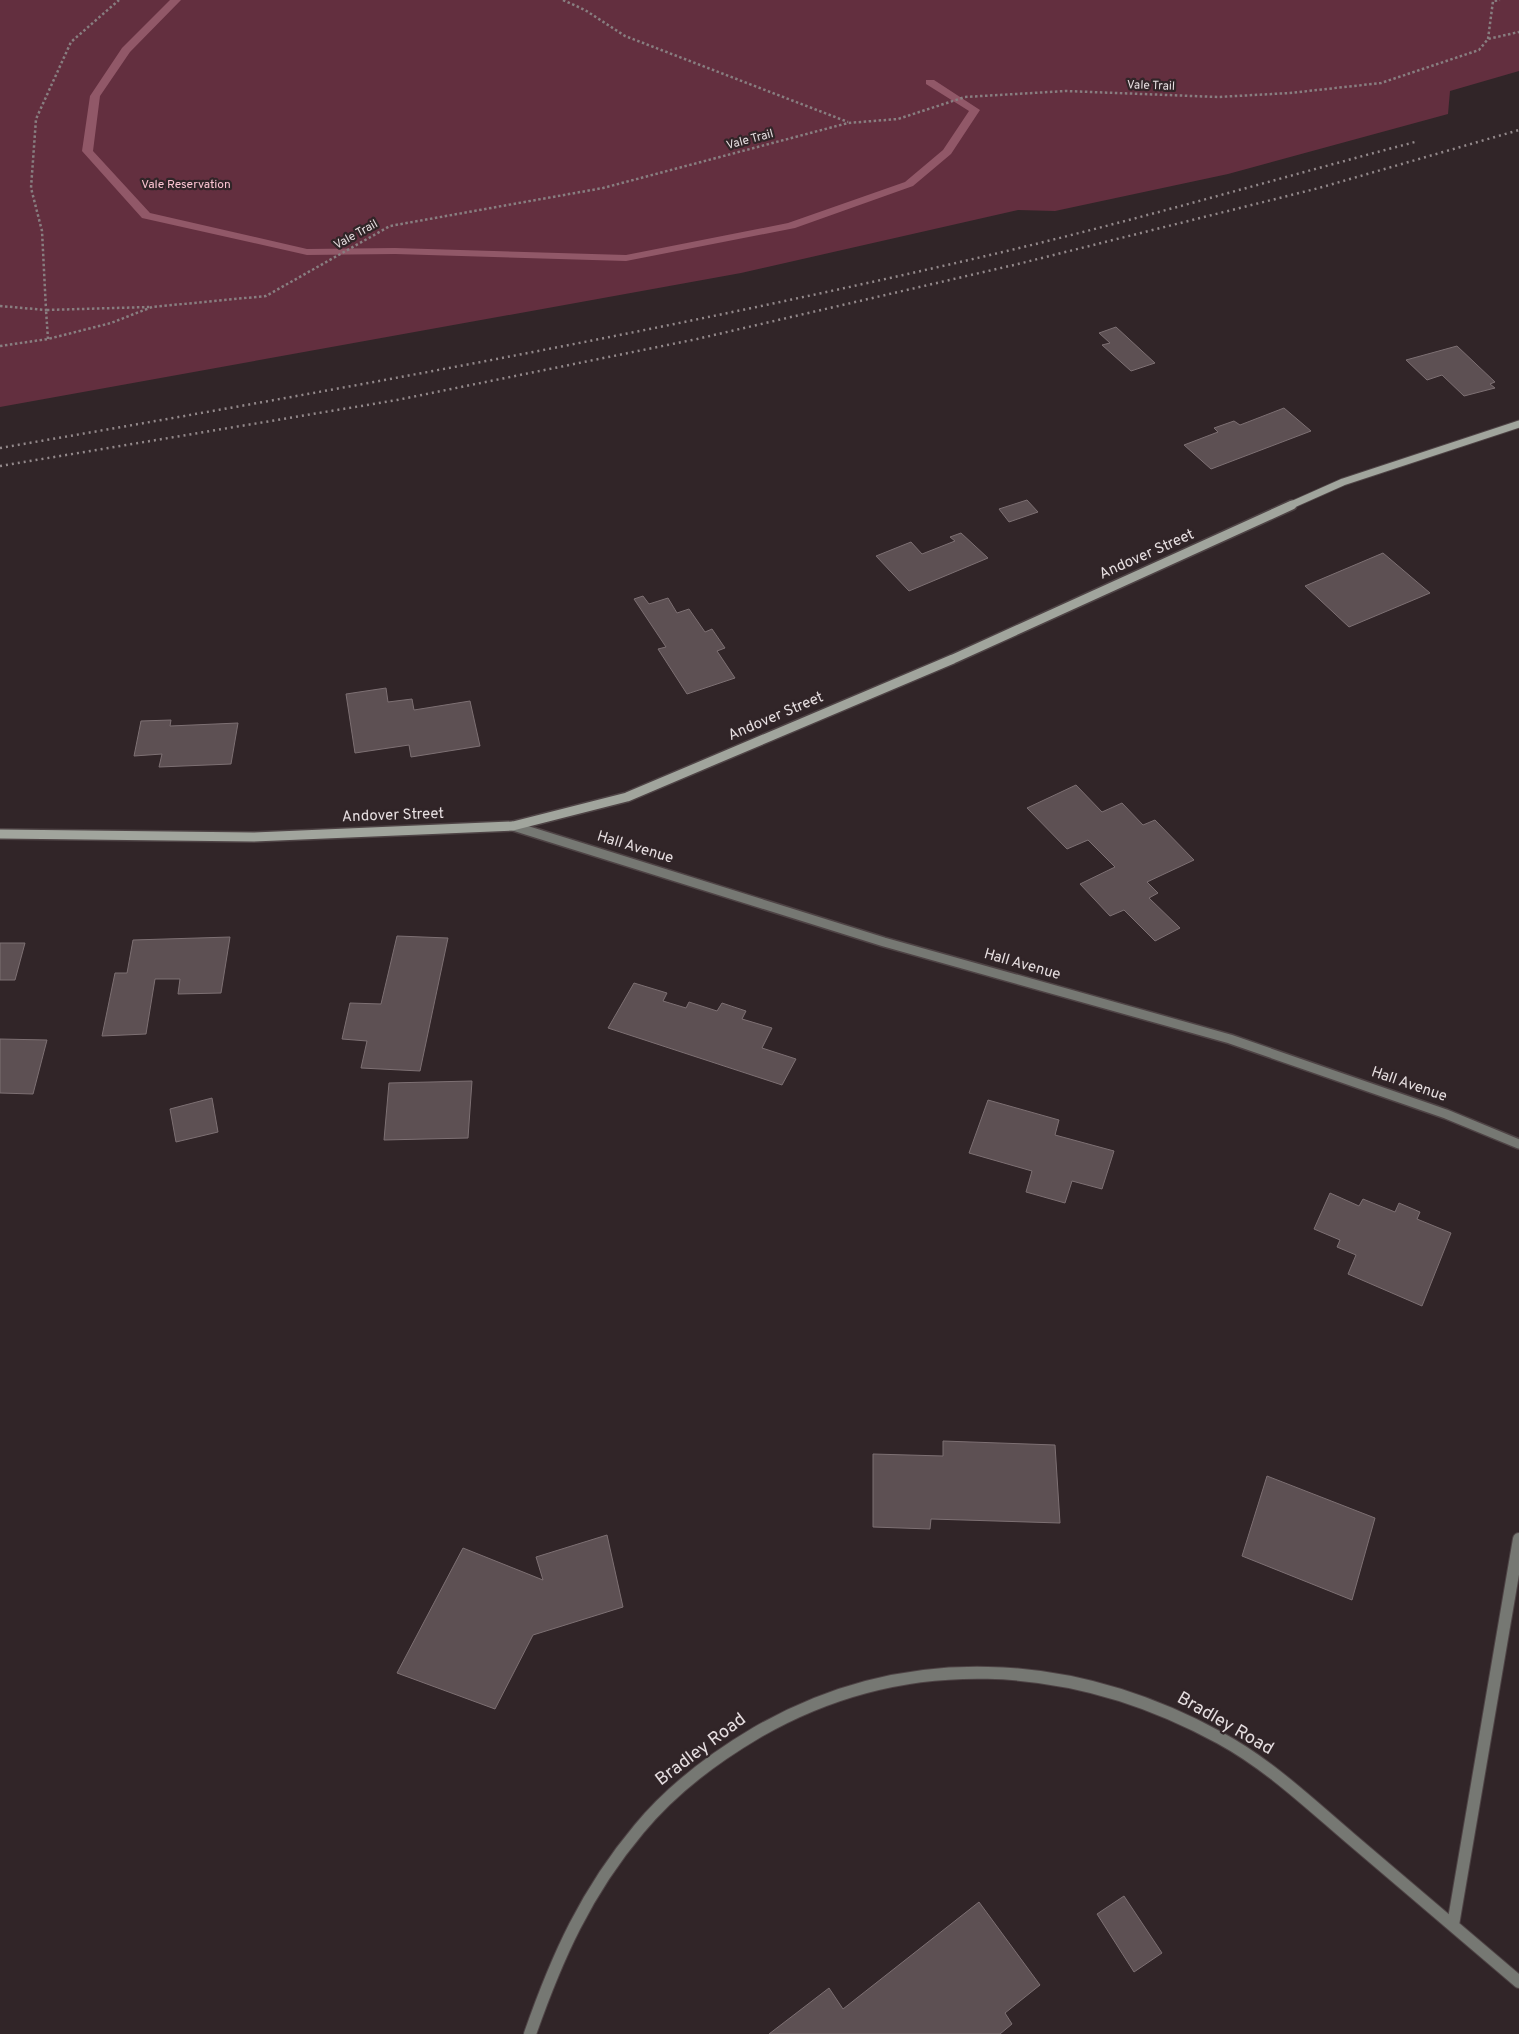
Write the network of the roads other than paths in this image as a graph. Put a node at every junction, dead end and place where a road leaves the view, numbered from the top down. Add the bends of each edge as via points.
1 (1519, 424) edge
2 (513, 826) junction
3 (0, 834) edge
4 (1519, 1144) edge
5 (1519, 1539) edge
6 (1452, 1925) junction
7 (1519, 1982) edge
8 (530, 2034) edge

1 - 2 main road, Andover Street via 1343,482 953,659 627,797
2 - 3 main road, Andover Street via 254,837
2 - 4 street, Hall Avenue via 884,942 1230,1038 1446,1114
5 - 6 street
6 - 7 street, Bradley Road
6 - 8 street, Bradley Road via 1276,1775 1222,1739 1165,1710 1106,1689 1047,1676 987,1670 928,1673 870,1684 814,1702 759,1728 709,1763 661,1804 620,1853 582,1908 552,1971

